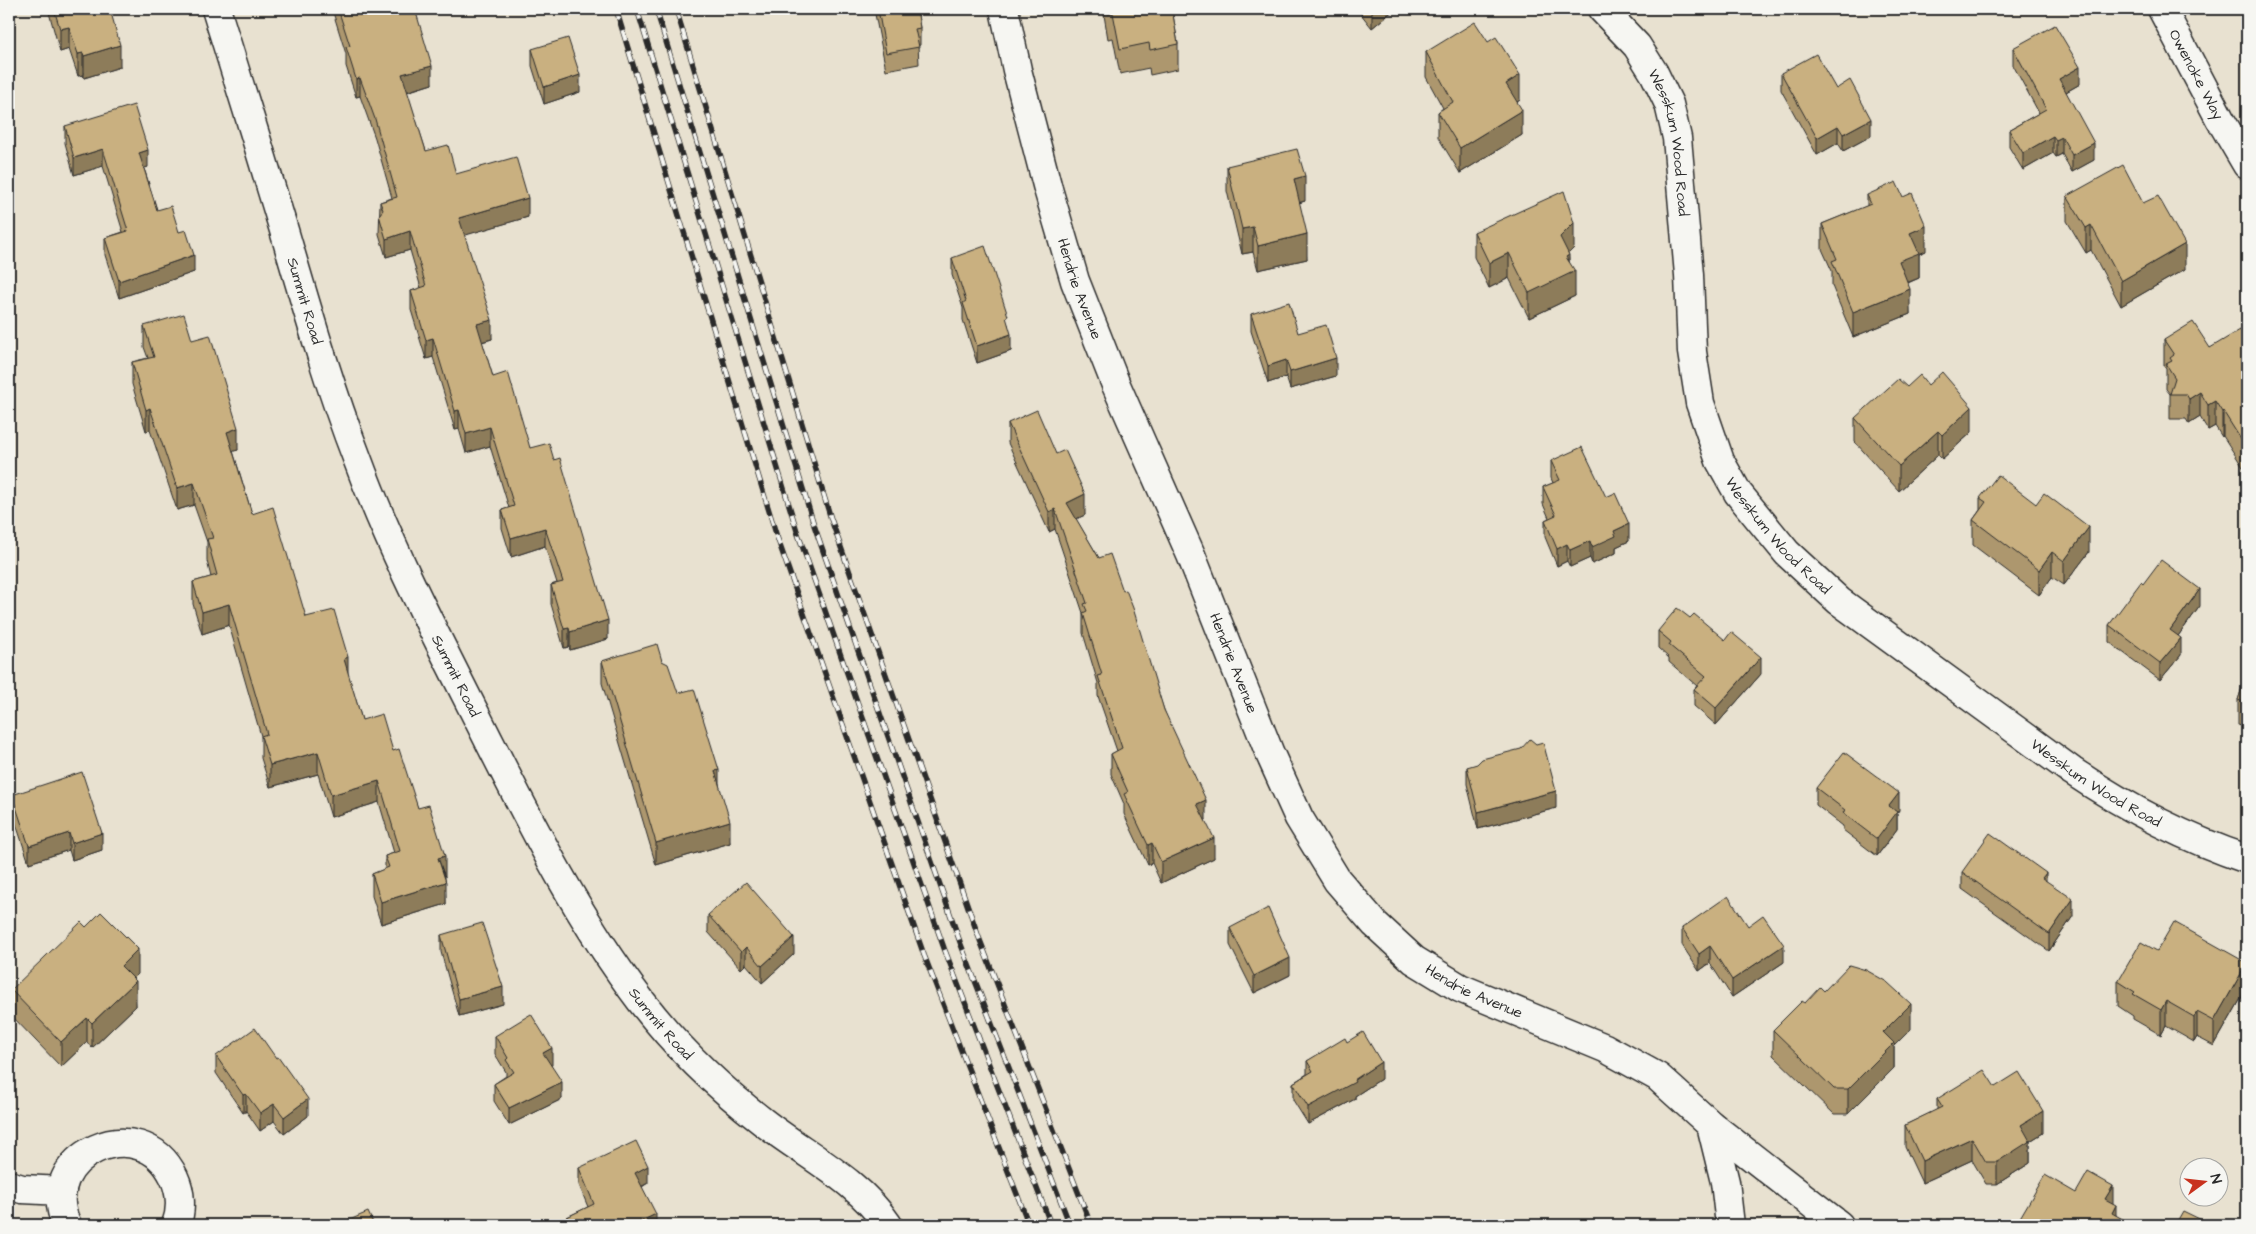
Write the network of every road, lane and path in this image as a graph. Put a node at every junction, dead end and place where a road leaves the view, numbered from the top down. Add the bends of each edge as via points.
1 (216, 9) edge
2 (1004, 9) edge
3 (1602, 9) edge
4 (2162, 9) edge
5 (2247, 165) edge
6 (2247, 859) edge
7 (1711, 1125) junction
8 (9, 1185) edge
9 (62, 1190) junction
10 (66, 1225) edge
11 (176, 1225) edge
12 (888, 1225) edge
13 (1730, 1225) edge
14 (1839, 1225) edge

1 - 12 street, Summit Road via 316,338 358,462 404,569 554,868 589,927 637,995 691,1057 763,1122 846,1180 874,1205
2 - 7 street, Hendrie Avenue via 1048,189 1076,281 1270,754 1299,818 1337,880 1375,924 1414,960 1460,988 1606,1048 1658,1077
3 - 6 street, Wesskum Wood Road via 1637,46 1669,104 1677,138 1692,352 1700,403 1720,461 1738,493 1787,552 1839,601 2072,771 2154,821
4 - 5 street, Owenoke Way
7 - 13 street via 1726,1182
7 - 14 street, Hendrie Avenue
8 - 9 street via 22,1189
9 - 10 street via 62,1215
9 - 11 street via 74,1165 84,1155 102,1145 120,1142 138,1145 156,1154 170,1168 178,1186 180,1205

